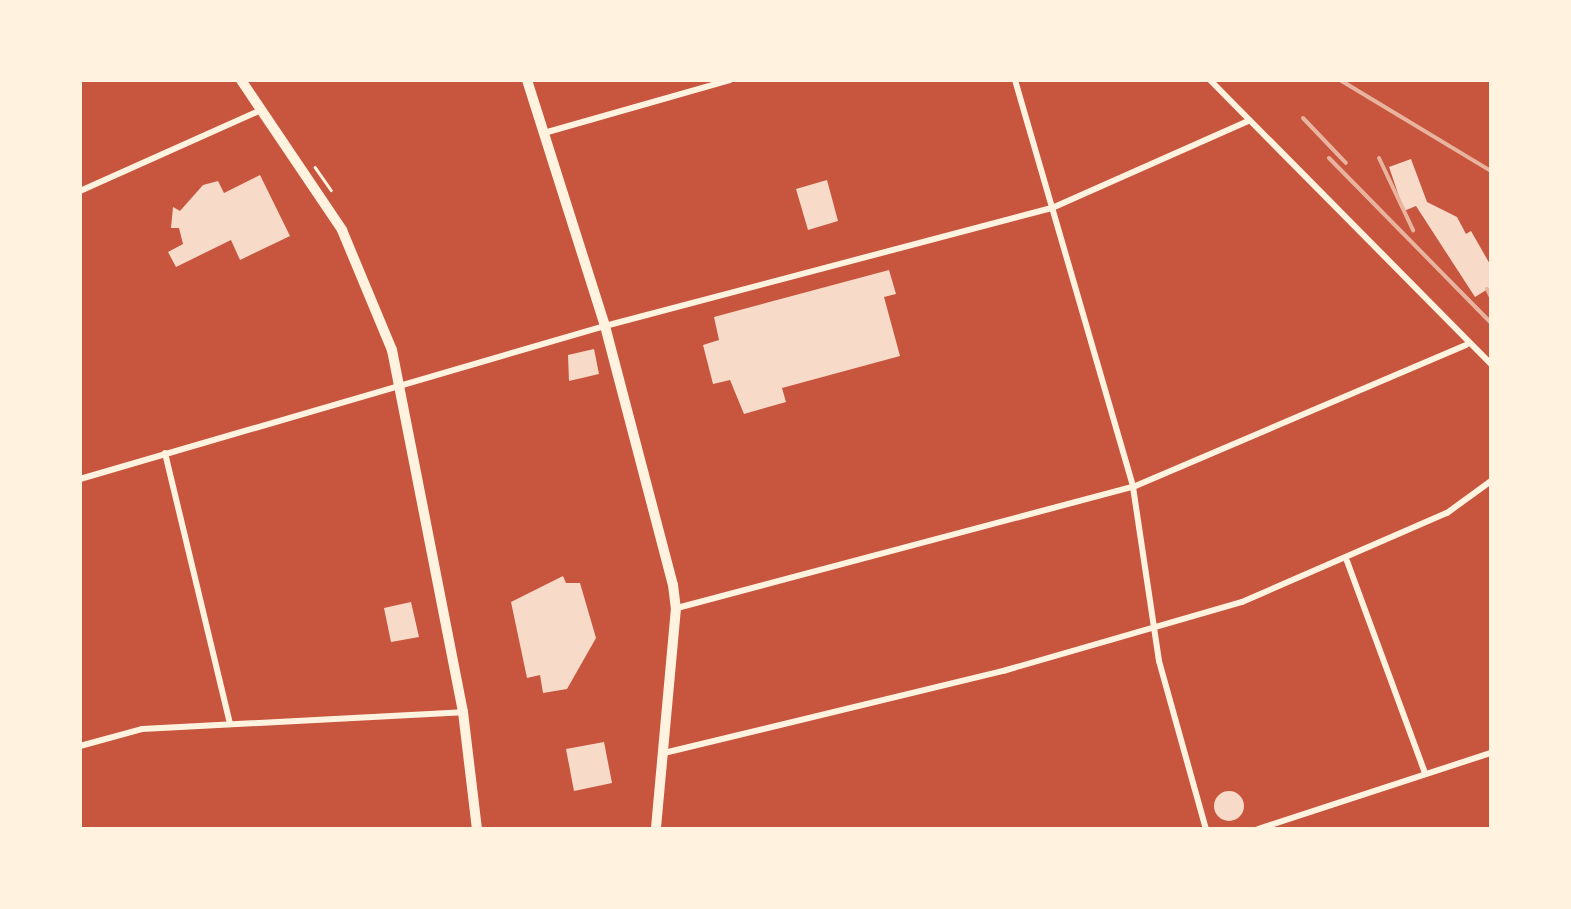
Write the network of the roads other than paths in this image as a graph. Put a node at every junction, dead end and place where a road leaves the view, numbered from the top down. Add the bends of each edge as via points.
1 (241, 80) edge
2 (528, 80) edge
3 (730, 80) edge
4 (1014, 80) edge
5 (1210, 80) edge
6 (261, 110) junction
7 (1248, 121) junction
8 (544, 133) junction
9 (80, 191) edge
10 (1052, 208) junction
11 (605, 326) junction
12 (1466, 345) junction
13 (1491, 364) edge
14 (401, 385) junction
15 (166, 454) junction
16 (80, 479) edge
17 (1491, 481) edge
18 (1133, 487) junction
19 (1347, 560) junction
20 (676, 608) junction
21 (1158, 628) junction
22 (463, 712) junction
23 (230, 722) junction
24 (80, 746) edge
25 (1491, 752) edge
26 (664, 754) junction
27 (1425, 773) junction
28 (476, 829) edge
29 (656, 829) edge
30 (1206, 829) edge
31 (1258, 829) edge

1 - 6 main road
2 - 8 main road
3 - 8 street
4 - 10 street
5 - 7 street
6 - 9 street
6 - 14 main road via 357,257
7 - 10 street
7 - 12 street
8 - 11 main road
10 - 11 street
10 - 18 street
11 - 14 street
11 - 20 main road
12 - 13 street
12 - 18 street
14 - 15 street
14 - 22 main road
15 - 16 street
15 - 23 street
17 - 19 street via 1447,512
18 - 20 street
18 - 21 street
19 - 21 street
19 - 27 street
20 - 26 main road
21 - 26 street via 696,751
21 - 30 street via 1159,662
22 - 23 street
22 - 28 main road
23 - 24 street via 142,729
25 - 27 street
26 - 29 main road
27 - 31 street

